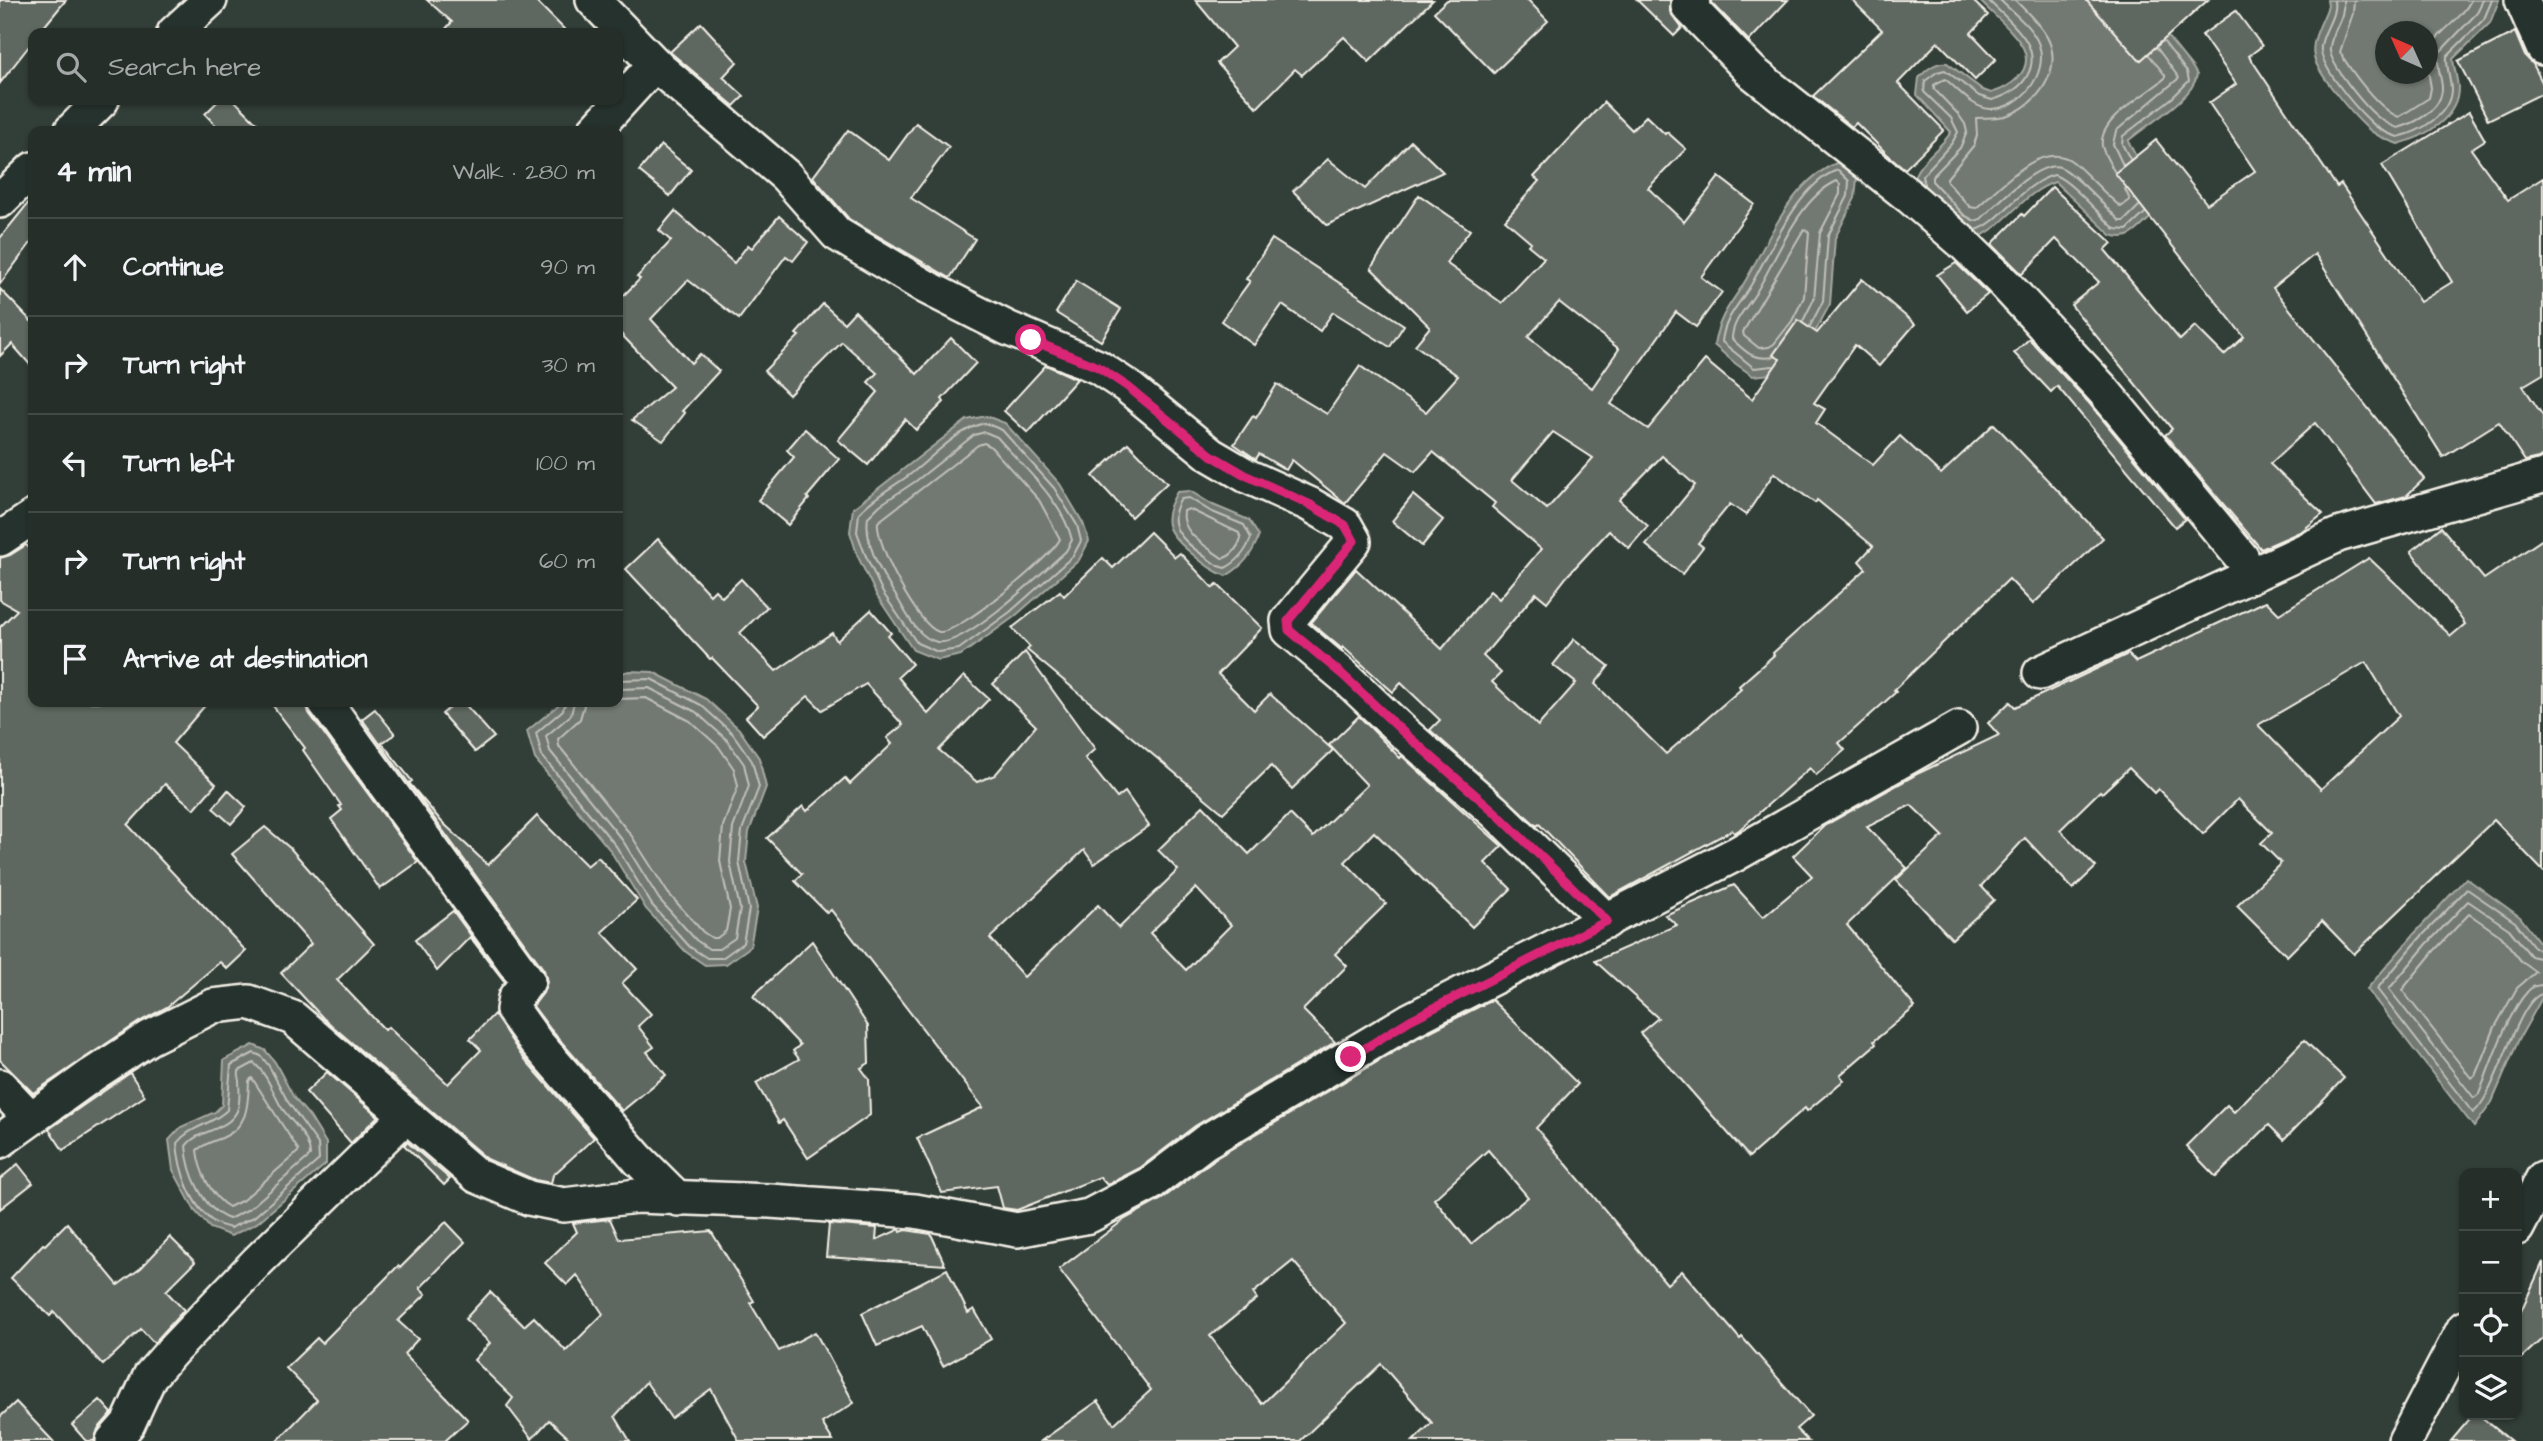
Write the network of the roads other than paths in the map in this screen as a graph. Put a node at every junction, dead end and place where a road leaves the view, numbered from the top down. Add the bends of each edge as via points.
1 (210, 0) edge
2 (593, 0) edge
3 (1693, 0) edge
4 (2522, 0) edge
5 (179, 28) edge
6 (620, 28) edge
7 (623, 31) edge
8 (2543, 48) edge
9 (655, 64) junction
10 (623, 99) edge
11 (97, 105) edge
12 (618, 105) edge
13 (76, 126) edge
14 (599, 126) edge
15 (28, 174) edge
16 (0, 201) edge
17 (2543, 476) edge
18 (28, 520) edge
19 (0, 539) edge
20 (2242, 558) dead end
21 (2040, 673) dead end
22 (329, 707) edge
23 (1959, 728) dead end
24 (1607, 921) junction
25 (0, 1086) edge
26 (406, 1116) junction
27 (30, 1118) junction
28 (0, 1141) edge
29 (2543, 1178) edge
30 (678, 1199) junction
31 (2522, 1218) edge
32 (2459, 1338) edge
33 (113, 1441) edge
34 (2405, 1441) edge

1 - 5 street
2 - 6 street
3 - 20 street via 1688,6 1752,72 1910,197 2017,296 2103,390
4 - 8 street
7 - 9 street
9 - 10 street
9 - 24 street via 786,176 837,234 926,287 1098,367 1211,455 1345,525 1354,541 1288,621 1289,630 1495,812
11 - 13 street
12 - 14 street
15 - 16 street
17 - 21 street via 2338,535
18 - 19 street
22 - 30 street via 528,981 515,998 513,1010 638,1159
23 - 24 street
24 - 30 street via 1410,1020 1205,1142 1150,1184 1089,1216 1017,1230 915,1211
25 - 27 street
26 - 27 street via 293,1018 249,1002 213,1006 149,1038
26 - 30 street via 477,1176 529,1198 564,1205 638,1196
26 - 33 street via 173,1350 150,1377 128,1424
27 - 28 street
29 - 31 street
32 - 34 street

